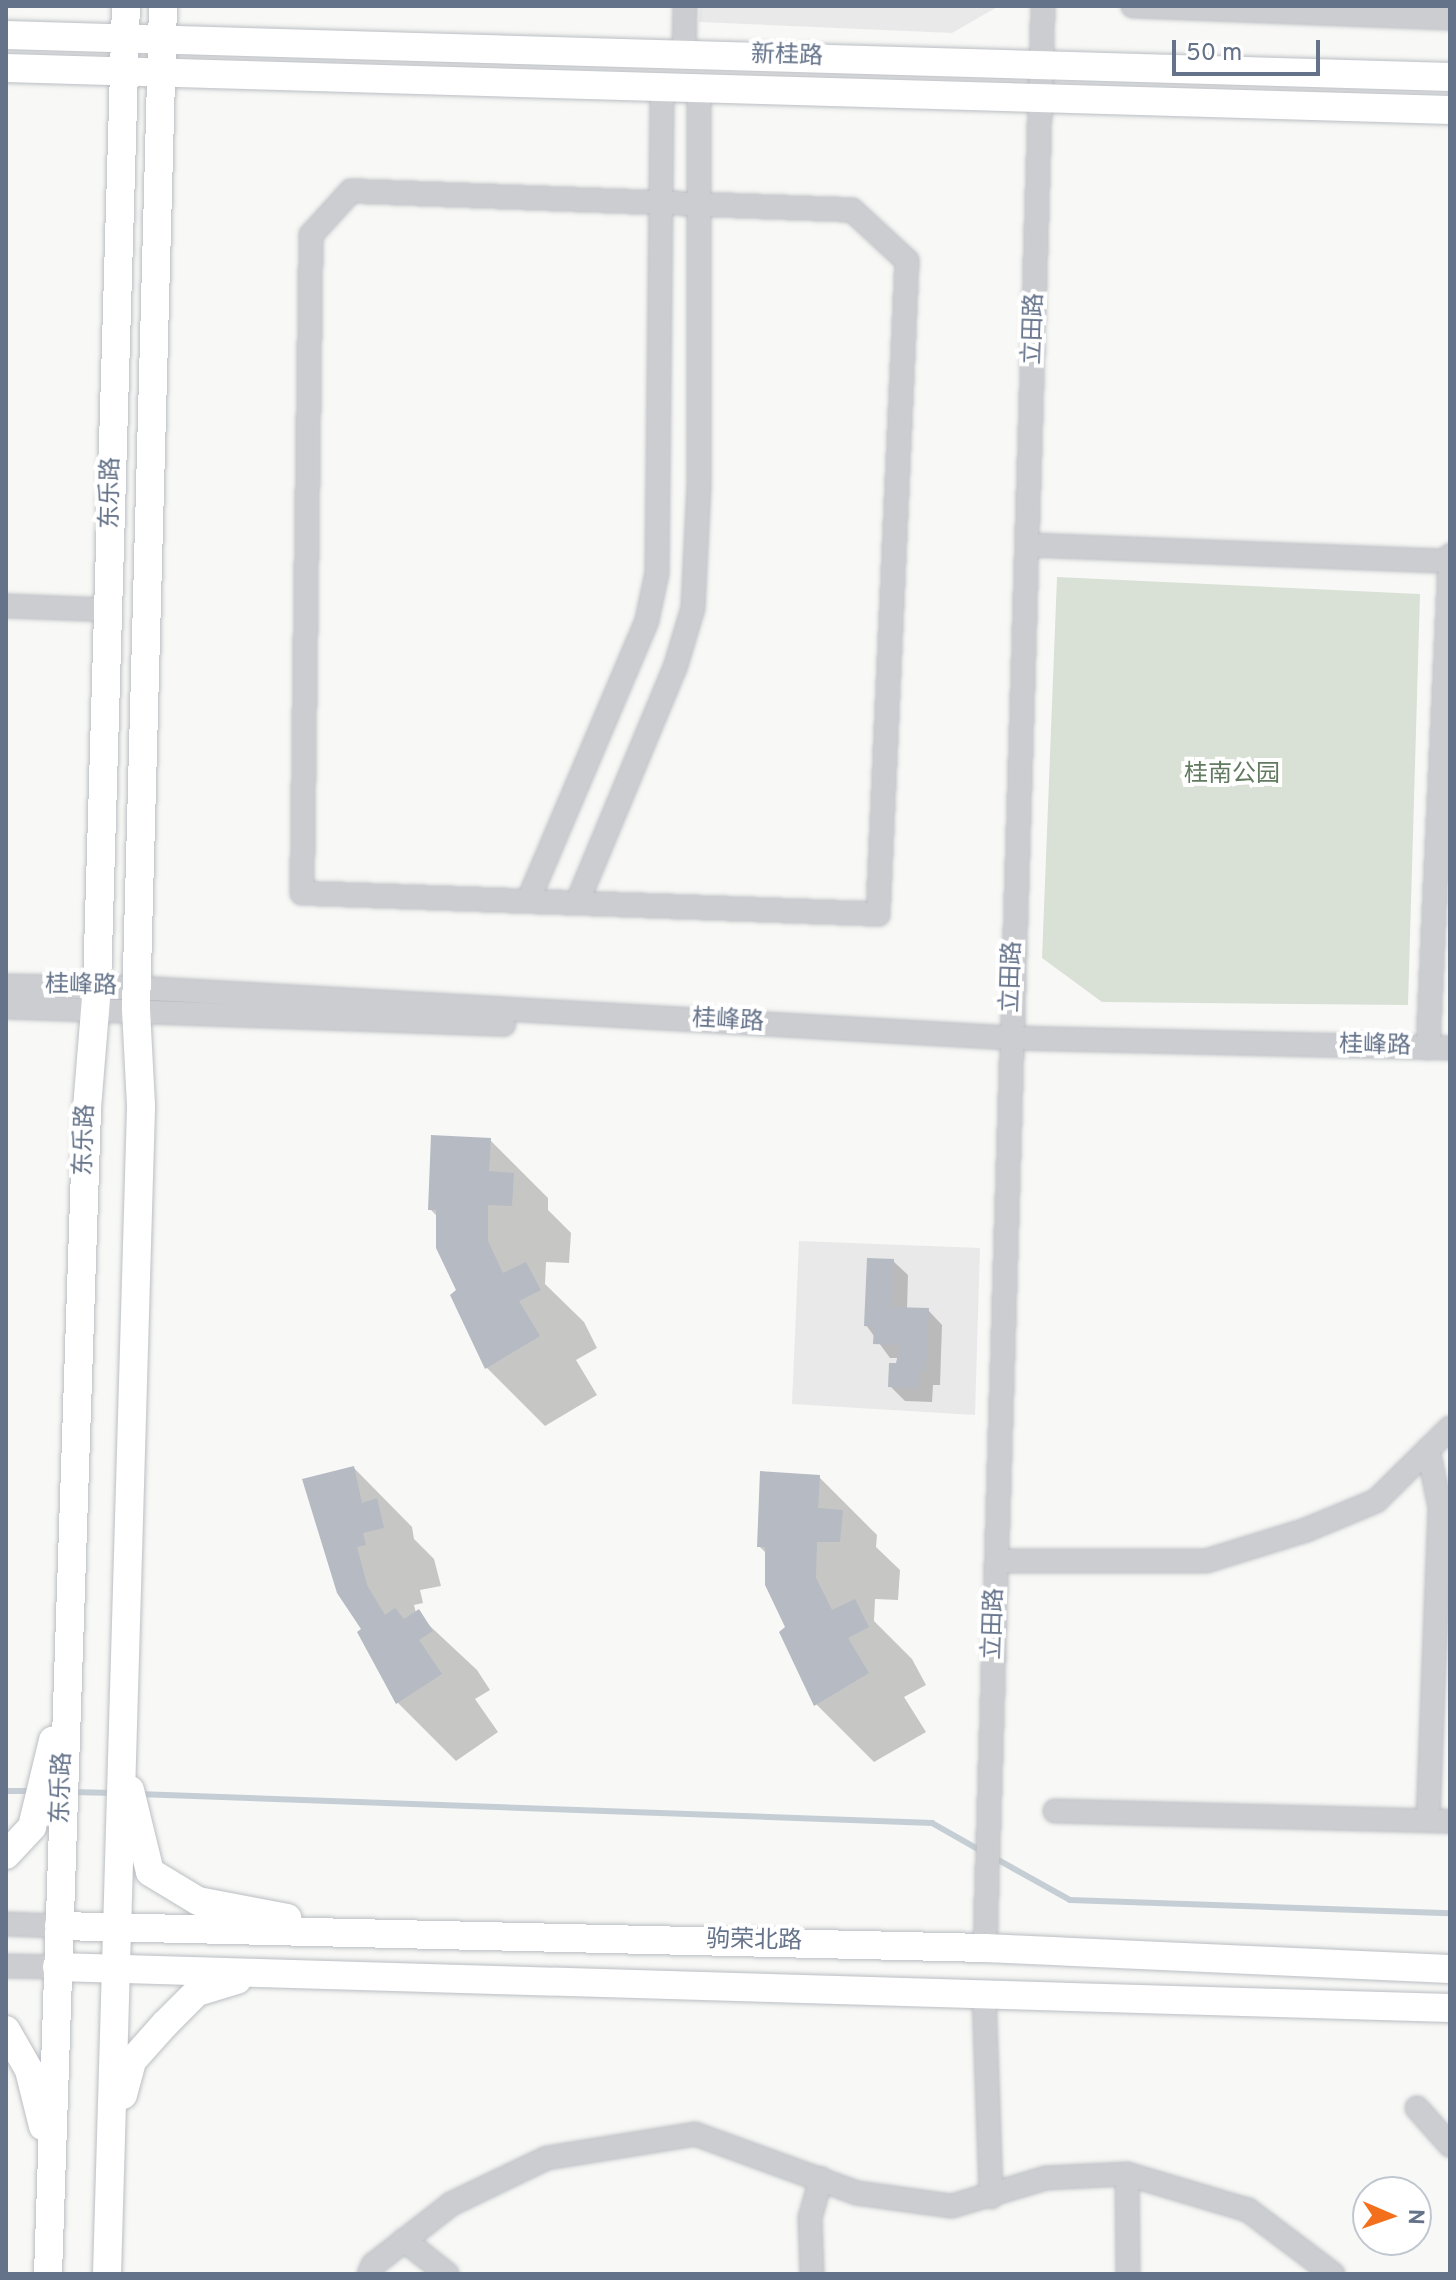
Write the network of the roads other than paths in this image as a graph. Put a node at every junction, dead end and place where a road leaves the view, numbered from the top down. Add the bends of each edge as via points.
1 (126, 6) edge
2 (163, 6) edge
3 (685, 6) edge
4 (1043, 6) edge
5 (1133, 6) edge
6 (1164, 7) edge
7 (1240, 8) edge
8 (1316, 10) edge
9 (1396, 11) edge
10 (1450, 18) edge
11 (6, 35) edge
12 (125, 39) junction
13 (163, 40) junction
14 (684, 54) junction
15 (1041, 64) junction
16 (6, 68) edge
17 (123, 71) junction
18 (161, 71) junction
19 (1450, 77) edge
20 (662, 87) junction
21 (699, 88) junction
22 (1044, 98) junction
23 (1450, 110) edge
24 (699, 200) junction
25 (661, 201) junction
26 (1027, 545) junction
27 (1450, 555) edge
28 (1450, 561) edge
29 (6, 606) edge
30 (109, 610) junction
31 (528, 901) junction
32 (577, 903) junction
33 (6, 986) edge
34 (96, 998) junction
35 (136, 999) junction
36 (6, 1007) edge
37 (1011, 1041) junction
38 (1439, 1048) edge
39 (1450, 1058) edge
40 (1450, 1428) edge
41 (1428, 1449) junction
42 (997, 1561) junction
43 (125, 1786) junction
44 (52, 1792) junction
45 (1055, 1811) dead end
46 (1439, 1821) edge
47 (6, 1855) edge
48 (6, 1924) edge
49 (59, 1926) junction
50 (117, 1928) junction
51 (366, 1933) junction
52 (985, 1948) junction
53 (6, 1966) edge
54 (57, 1967) junction
55 (1450, 1969) edge
56 (116, 1970) junction
57 (259, 1973) junction
58 (984, 1993) junction
59 (1450, 2008) edge
60 (6, 2030) edge
61 (1417, 2108) dead end
62 (111, 2142) junction
63 (1450, 2145) edge
64 (52, 2158) junction
65 (1127, 2174) junction
66 (821, 2179) junction
67 (991, 2197) junction
68 (404, 2240) junction
69 (48, 2274) edge
70 (107, 2274) edge
71 (369, 2274) edge
72 (447, 2274) edge
73 (812, 2274) edge
74 (1128, 2274) edge
75 (1333, 2274) edge

1 - 12 main road, 东乐路
2 - 13 main road
3 - 14 street
4 - 15 street, 立田路
5 - 6 street
6 - 7 street
7 - 8 street
8 - 9 street
9 - 10 street
11 - 12 main road, 新桂路
12 - 13 main road, 新桂路
12 - 17 main road, 东乐路
13 - 14 main road, 新桂路
13 - 18 main road
14 - 15 main road, 新桂路
15 - 19 main road, 新桂路
15 - 22 street, 立田路
16 - 17 main road
17 - 18 main road
17 - 30 main road, 东乐路
18 - 20 main road
18 - 35 main road
20 - 21 main road
20 - 25 street
21 - 22 main road
21 - 24 street
22 - 23 main road
22 - 26 street, 立田路
24 - 25 street
24 - 32 street via 699,487 693,608 675,668
24 - 32 street via 852,210 907,261 878,914
25 - 31 street via 657,573 647,620
25 - 31 street via 351,191 311,235 302,893
26 - 28 street
26 - 37 street, 立田路
27 - 28 street
28 - 38 street
29 - 30 street
30 - 34 main road, 东乐路
31 - 32 street
33 - 34 street, 桂峰路
34 - 35 street, 桂峰路
34 - 36 street
34 - 44 main road, 东乐路 via 68,1655
35 - 37 street, 桂峰路
35 - 43 main road via 141,1105
37 - 38 street, 桂峰路
37 - 39 street
37 - 42 street, 立田路
40 - 41 street
41 - 42 street via 1376,1501 1306,1530 1206,1561
41 - 46 street via 1440,1507
42 - 52 street, 立田路
43 - 50 main road
43 - 51 main road via 150,1872 198,1901
44 - 47 main road via 32,1827
44 - 49 main road, 东乐路
45 - 46 street
48 - 49 street
49 - 50 main road, 驹荣北路
49 - 54 main road, 东乐路
50 - 51 main road, 驹荣北路
50 - 56 main road
51 - 52 main road, 驹荣北路
52 - 55 main road, 驹荣北路
53 - 54 street
54 - 56 main road
54 - 64 main road, 东乐路
56 - 57 main road
56 - 62 main road
57 - 58 main road
57 - 62 main road via 197,1992 132,2061
58 - 59 main road
58 - 67 street
60 - 64 main road via 29,2070
61 - 63 street
62 - 70 main road
64 - 69 main road, 东乐路
65 - 67 street via 1046,2178
65 - 74 street
65 - 75 street via 1248,2210
66 - 67 street via 857,2193 952,2206
66 - 68 street via 695,2134 621,2143 547,2158 451,2204
66 - 73 street via 810,2218
68 - 71 street
68 - 72 street

